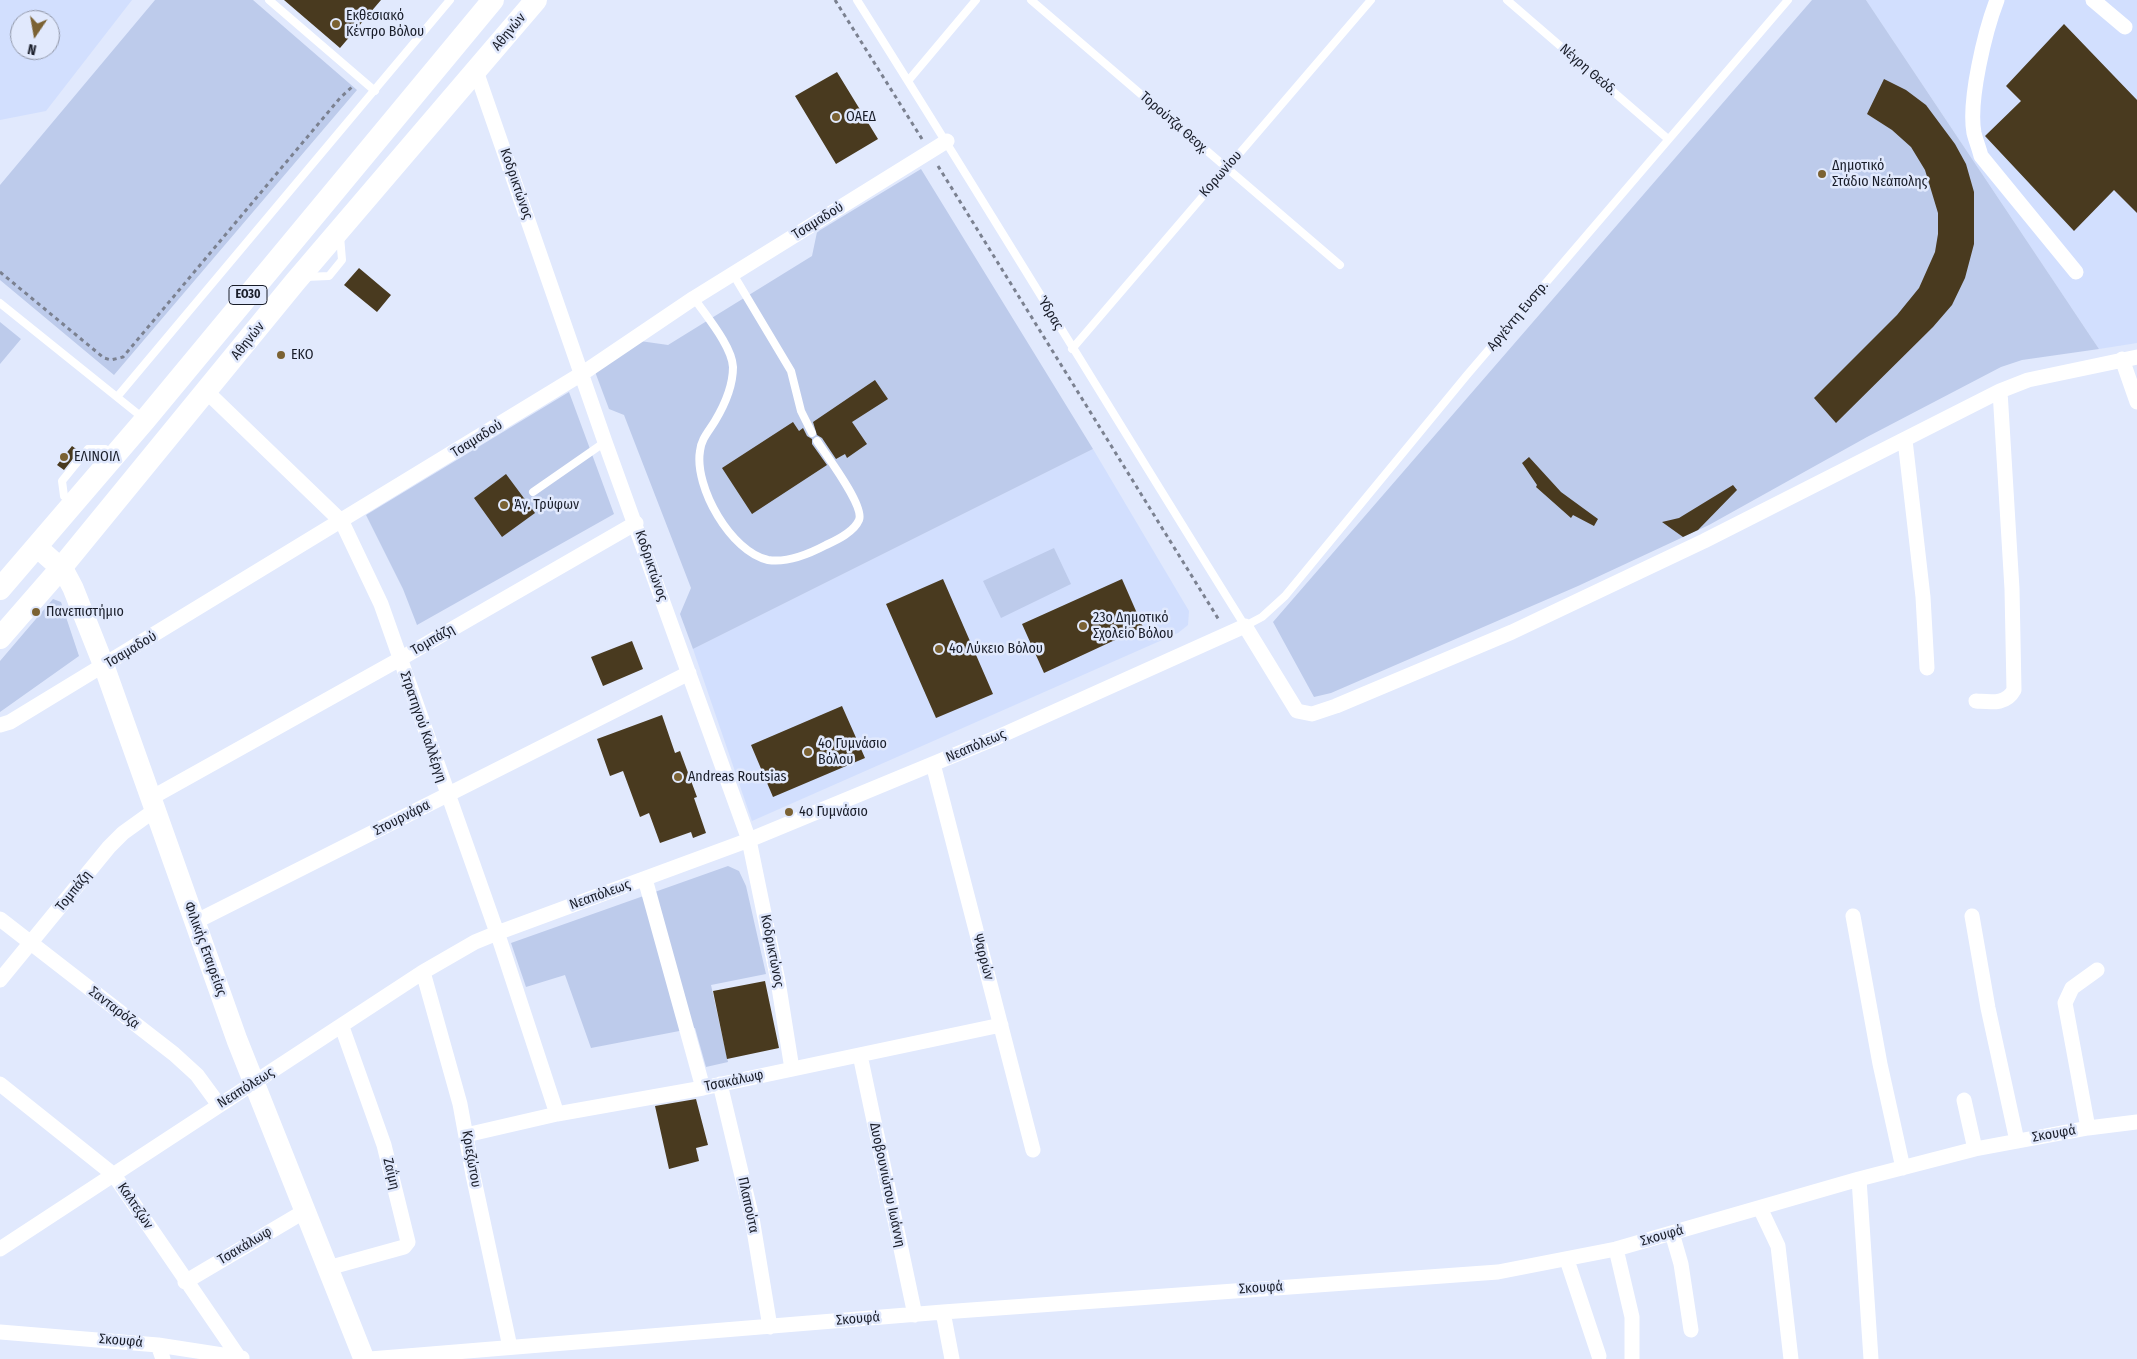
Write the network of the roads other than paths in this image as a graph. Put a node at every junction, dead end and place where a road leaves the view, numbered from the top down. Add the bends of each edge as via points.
1 (268, 0) edge
2 (450, 0) edge
3 (493, 0) edge
4 (536, 0) edge
5 (857, 0) edge
6 (976, 0) edge
7 (1031, 0) edge
8 (1371, 0) edge
9 (1507, 0) edge
10 (1788, 0) edge
11 (1997, 0) edge
12 (2092, 0) edge
13 (2125, 26) dead end
14 (476, 71) junction
15 (908, 80) junction
16 (375, 90) junction
17 (1668, 139) junction
18 (946, 141) junction
19 (1227, 168) junction
20 (1340, 265) dead end
21 (2076, 272) dead end
22 (733, 274) junction
23 (694, 298) junction
24 (0, 303) edge
25 (1072, 349) junction
26 (2130, 358) edge
27 (583, 373) junction
28 (2000, 391) junction
29 (206, 392) junction
30 (117, 397) junction
31 (2137, 402) edge
32 (145, 420) junction
33 (812, 433) dead end
34 (1905, 440) junction
35 (817, 441) dead end
36 (606, 442) junction
37 (106, 449) dead end
38 (533, 492) dead end
39 (64, 496) dead end
40 (342, 522) junction
41 (636, 523) junction
42 (37, 547) junction
43 (61, 568) junction
44 (0, 589) edge
45 (1245, 626) junction
46 (0, 638) edge
47 (400, 659) junction
48 (104, 666) junction
49 (1927, 668) dead end
50 (689, 673) junction
51 (1976, 701) dead end
52 (0, 725) edge
53 (933, 764) junction
54 (447, 796) junction
55 (153, 804) junction
56 (749, 840) junction
57 (645, 879) junction
58 (1853, 916) dead end
59 (1972, 916) dead end
60 (0, 919) edge
61 (195, 922) junction
62 (497, 933) junction
63 (30, 944) junction
64 (2097, 970) dead end
65 (423, 972) junction
66 (0, 980) edge
67 (1001, 1025) junction
68 (342, 1027) junction
69 (860, 1055) junction
70 (792, 1069) junction
71 (254, 1083) junction
72 (0, 1084) edge
73 (720, 1084) junction
74 (703, 1088) junction
75 (1964, 1100) dead end
76 (219, 1105) junction
77 (556, 1114) junction
78 (2137, 1122) edge
79 (2088, 1128) junction
80 (466, 1135) junction
81 (2017, 1141) junction
82 (1975, 1149) junction
83 (1033, 1150) dead end
84 (1903, 1168) junction
85 (114, 1175) junction
86 (1859, 1179) junction
87 (1760, 1208) junction
88 (305, 1211) junction
89 (1672, 1233) junction
90 (0, 1249) edge
91 (1616, 1249) junction
92 (1567, 1260) junction
93 (328, 1268) junction
94 (185, 1282) junction
95 (943, 1312) junction
96 (915, 1314) junction
97 (770, 1327) junction
98 (1691, 1330) dead end
99 (0, 1332) edge
100 (510, 1347) junction
101 (161, 1352) edge
102 (1598, 1356) dead end
103 (242, 1358) edge
104 (364, 1359) edge
105 (370, 1359) edge
106 (952, 1359) edge
107 (1632, 1359) edge
108 (1791, 1359) edge
109 (1871, 1359) edge

1 - 16 lane
2 - 16 lane
3 - 32 main road, Αθηνών / ΕΟ30
4 - 14 main road, Αθηνών / ΕΟ30
5 - 15 lane, Ύδρας
6 - 15 lane
7 - 19 lane, Τορούτζα Θεοχ.
8 - 19 lane, Κορωνίου
9 - 17 lane, Νέγρη Θεόδ.
10 - 17 lane, Αργέντη Ευστρ.
11 - 21 street via 1989,20 1974,103 1974,132 1981,156
12 - 13 street
14 - 27 street, Κοδρικτώνος
14 - 29 main road, Αθηνών / ΕΟ30
15 - 18 lane, Ύδρας
16 - 30 lane
17 - 45 lane, Αργέντη Ευστρ. via 1285,596 1262,617
18 - 22 street, Τσαμαδού
18 - 25 lane, Ύδρας
19 - 20 lane, Τορούτζα Θεοχ.
19 - 25 lane, Κορωνίου
22 - 23 street, Τσαμαδού
22 - 33 lane via 791,371 801,411
23 - 27 street, Τσαμαδού
23 - 35 lane via 727,348 733,368 731,383 719,413 700,449 700,472 715,512 727,530 760,557 785,560 810,553 847,533 859,520 855,501
24 - 30 lane
25 - 45 lane, Ύδρας
26 - 28 street via 2028,380
26 - 31 street
27 - 36 street, Κοδρικτώνος
27 - 40 street, Τσαμαδού
28 - 34 street
28 - 51 street via 2012,589 2014,690 2007,699 1999,702
29 - 40 street, Στρατηγού Καλλέργη
29 - 43 main road, Αθηνών / ΕΟ30
30 - 32 lane
32 - 42 main road, Αθηνών / ΕΟ30
34 - 45 street via 1704,541 1512,632 1312,714 1297,711
34 - 49 street via 1923,597
36 - 38 lane
36 - 41 street, Κοδρικτώνος
37 - 39 lane via 88,449 62,481
40 - 47 street, Στρατηγού Καλλέργη via 374,588
40 - 48 street, Τσαμαδού
41 - 47 street, Τομπάζη
41 - 50 street, Κοδρικτώνος
42 - 43 street, Φιλικής Εταιρείας
42 - 44 main road, Αθηνών / ΕΟ30
43 - 46 main road, Αθηνών / ΕΟ30
43 - 48 street, Φιλικής Εταιρείας via 74,588
45 - 53 street, Νεαπόλεως
47 - 54 street, Στρατηγού Καλλέργη
47 - 55 street, Τομπάζη
48 - 52 street, Τσαμαδού
48 - 55 street, Φιλικής Εταιρείας
50 - 54 street, Στουρνάρα
50 - 56 street, Κοδρικτώνος
53 - 56 street, Νεαπόλεως
53 - 67 street, Ψαρρών
54 - 61 street, Στουρνάρα
54 - 62 street, Στρατηγού Καλλέργη
55 - 61 street, Φιλικής Εταιρείας
55 - 63 street, Τομπάζη via 109,847
56 - 57 street, Νεαπόλεως
56 - 70 street, Κοδρικτώνος
57 - 62 street, Νεαπόλεως
57 - 74 street
58 - 84 street
59 - 81 street
60 - 63 street, Σανταρόζα
61 - 71 street, Φιλικής Εταιρείας
62 - 65 street, Νεαπόλεως
62 - 77 street, Στρατηγού Καλλέργη
63 - 66 street, Τομπάζη
63 - 76 street, Σανταρόζα via 174,1054 197,1076
64 - 79 street via 2072,988 2065,1003
65 - 68 street, Νεαπόλεως
65 - 80 street, Κριεζώτου via 452,1067
67 - 69 street, Τσακάλωφ
67 - 83 street, Ψαρρών
68 - 71 street, Νεαπόλεως
68 - 93 street, Ζαΐμη via 384,1145 408,1242 404,1247
69 - 70 street, Τσακάλωφ
69 - 96 street, Δυοβουνιώτου Ιωάννη
70 - 73 street, Τσακάλωφ
71 - 76 street, Νεαπόλεως
71 - 88 street, Φιλικής Εταιρείας
72 - 85 street, Καλτεζών
73 - 74 street, Τσακάλωφ
73 - 97 street, Πλαπούτα via 752,1218
74 - 77 street, Τσακάλωφ
75 - 82 street
76 - 85 street, Νεαπόλεως
77 - 80 street, Τσακάλωφ
78 - 79 street, Σκουφά
79 - 81 street, Σκουφά
80 - 100 street, Κριεζώτου
81 - 82 street, Σκουφά
82 - 84 street, Σκουφά
84 - 86 street, Σκουφά
85 - 90 street, Νεαπόλεως
85 - 94 street, Καλτεζών
86 - 87 street, Σκουφά
86 - 109 street
87 - 89 street, Σκουφά
87 - 108 street via 1778,1246
88 - 93 street, Φιλικής Εταιρείας
88 - 94 street, Τσακάλωφ
89 - 91 street, Σκουφά
89 - 98 street
91 - 92 street, Σκουφά
91 - 107 street via 1632,1318
92 - 95 street, Σκουφά via 1498,1272
92 - 102 street
93 - 104 street, Φιλικής Εταιρείας
94 - 103 street, Καλτεζών
95 - 96 street, Σκουφά
95 - 106 street
96 - 97 street, Σκουφά
97 - 100 street, Σκουφά
99 - 101 street, Σκουφά
100 - 105 street, Σκουφά
101 - 103 street, Σκουφά

